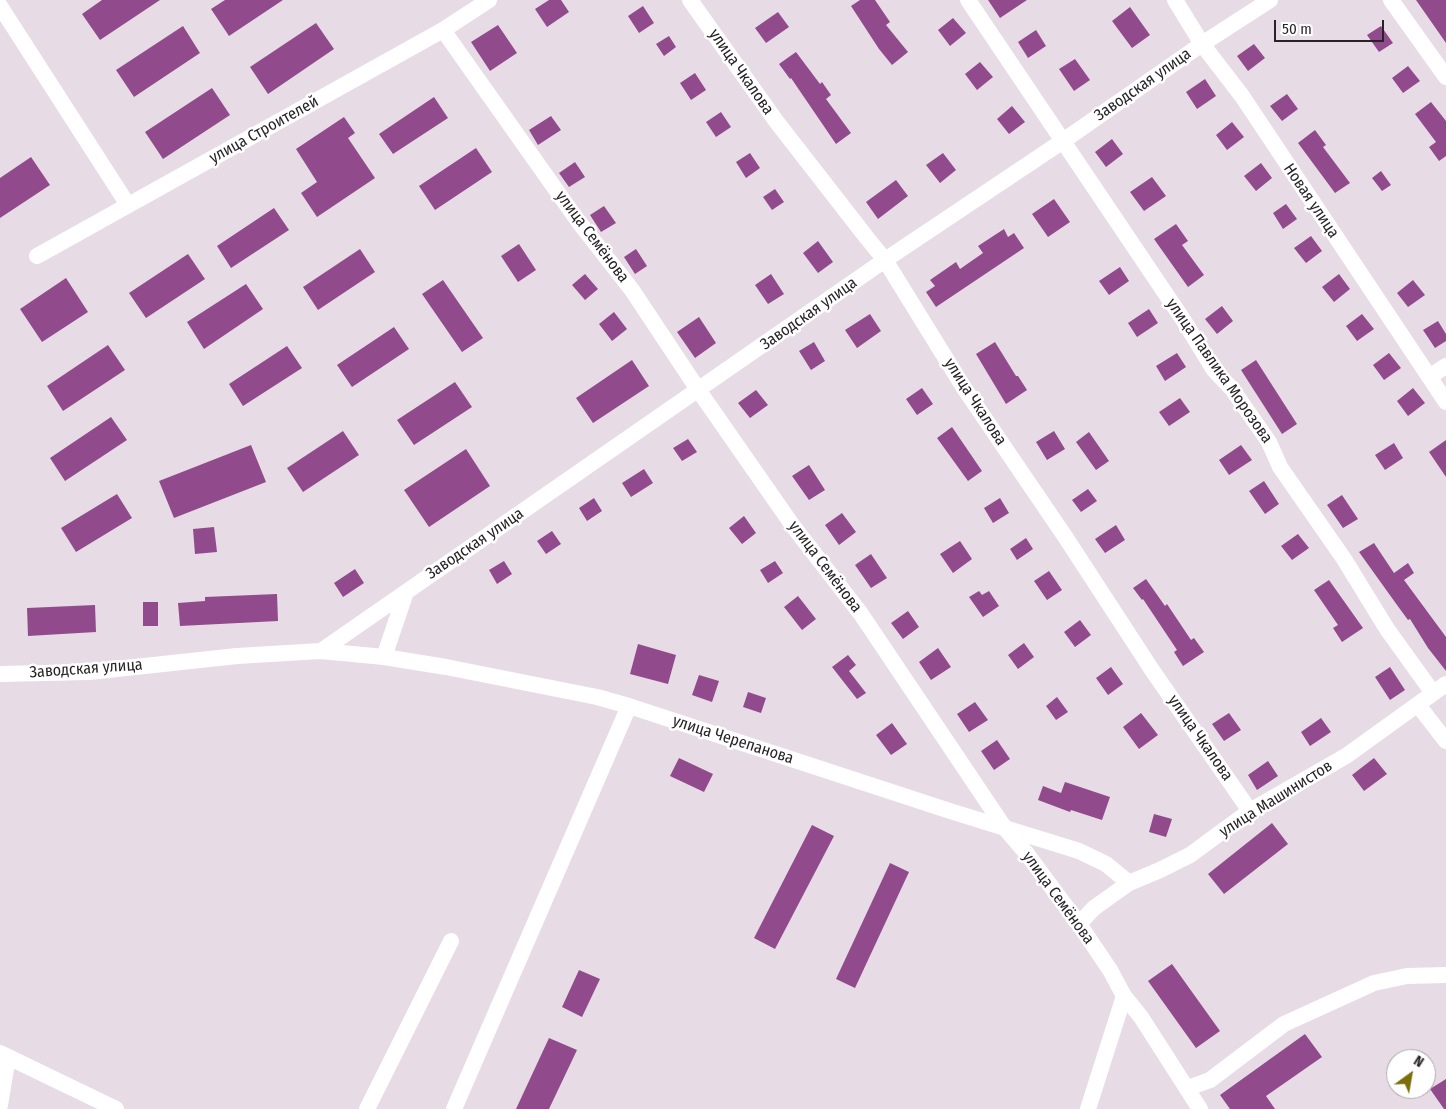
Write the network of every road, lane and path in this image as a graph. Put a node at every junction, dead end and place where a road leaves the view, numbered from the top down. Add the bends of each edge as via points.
1 (489, 0) edge
2 (690, 0) edge
3 (968, 0) edge
4 (1175, 0) edge
5 (1270, 0) edge
6 (1391, 0) edge
7 (0, 6) edge
8 (443, 30) junction
9 (1202, 44) junction
10 (1446, 77) edge
11 (1063, 141) junction
12 (128, 205) junction
13 (37, 256) dead end
14 (885, 260) junction
15 (1446, 366) edge
16 (1429, 378) junction
17 (699, 391) junction
18 (1446, 402) edge
19 (406, 592) junction
20 (321, 651) junction
21 (384, 657) junction
22 (0, 674) edge
23 (1439, 689) edge
24 (629, 706) junction
25 (1418, 706) junction
26 (1446, 741) edge
27 (1250, 811) junction
28 (1004, 827) junction
29 (1129, 882) junction
30 (1078, 924) junction
31 (451, 941) dead end
32 (1446, 975) edge
33 (1124, 996) junction
34 (4, 1055) edge
35 (1188, 1088) junction
36 (0, 1105) edge
37 (116, 1109) edge
38 (367, 1109) edge
39 (454, 1109) edge
40 (1088, 1109) edge
41 (1200, 1109) edge

1 - 8 street, улица Строителей
2 - 14 street, улица Чкалова via 776,121
3 - 11 street, улица Павлика Морозова
4 - 9 street, Новая улица
5 - 9 street, Заводская улица
6 - 10 street
7 - 12 street
8 - 12 street, улица Строителей
8 - 17 street, улица Семёнова via 578,221 632,290
9 - 11 street, Заводская улица
9 - 16 street, Новая улица via 1242,96
11 - 14 street, Заводская улица
11 - 23 street, улица Павлика Морозова via 1214,370 1232,389 1269,442 1280,467 1344,559 1387,629
12 - 13 street, улица Строителей
14 - 17 street, Заводская улица
14 - 27 street, улица Чкалова via 964,388
15 - 16 street
16 - 18 street, Новая улица
17 - 19 street, Заводская улица
17 - 28 street, улица Семёнова via 793,526 861,614
19 - 20 street, Заводская улица
19 - 21 street
20 - 21 street, улица Черепанова
20 - 22 street, Заводская улица via 237,656 89,672
21 - 24 street, улица Черепанова via 597,697
23 - 25 street, улица Машинистов
24 - 28 street, улица Черепанова
24 - 39 street
25 - 26 street
25 - 27 street, улица Машинистов via 1346,756
27 - 29 street, улица Машинистов via 1190,854
28 - 29 street, улица Черепанова via 1079,851 1106,864
28 - 30 street, улица Семёнова
29 - 30 street, улица Машинистов
30 - 33 street, улица Семёнова
31 - 38 street
32 - 35 street via 1407,976 1374,983 1284,1024 1210,1080
33 - 35 street, улица Семёнова
33 - 40 street
34 - 36 street
34 - 37 street
35 - 41 street, улица Семёнова

